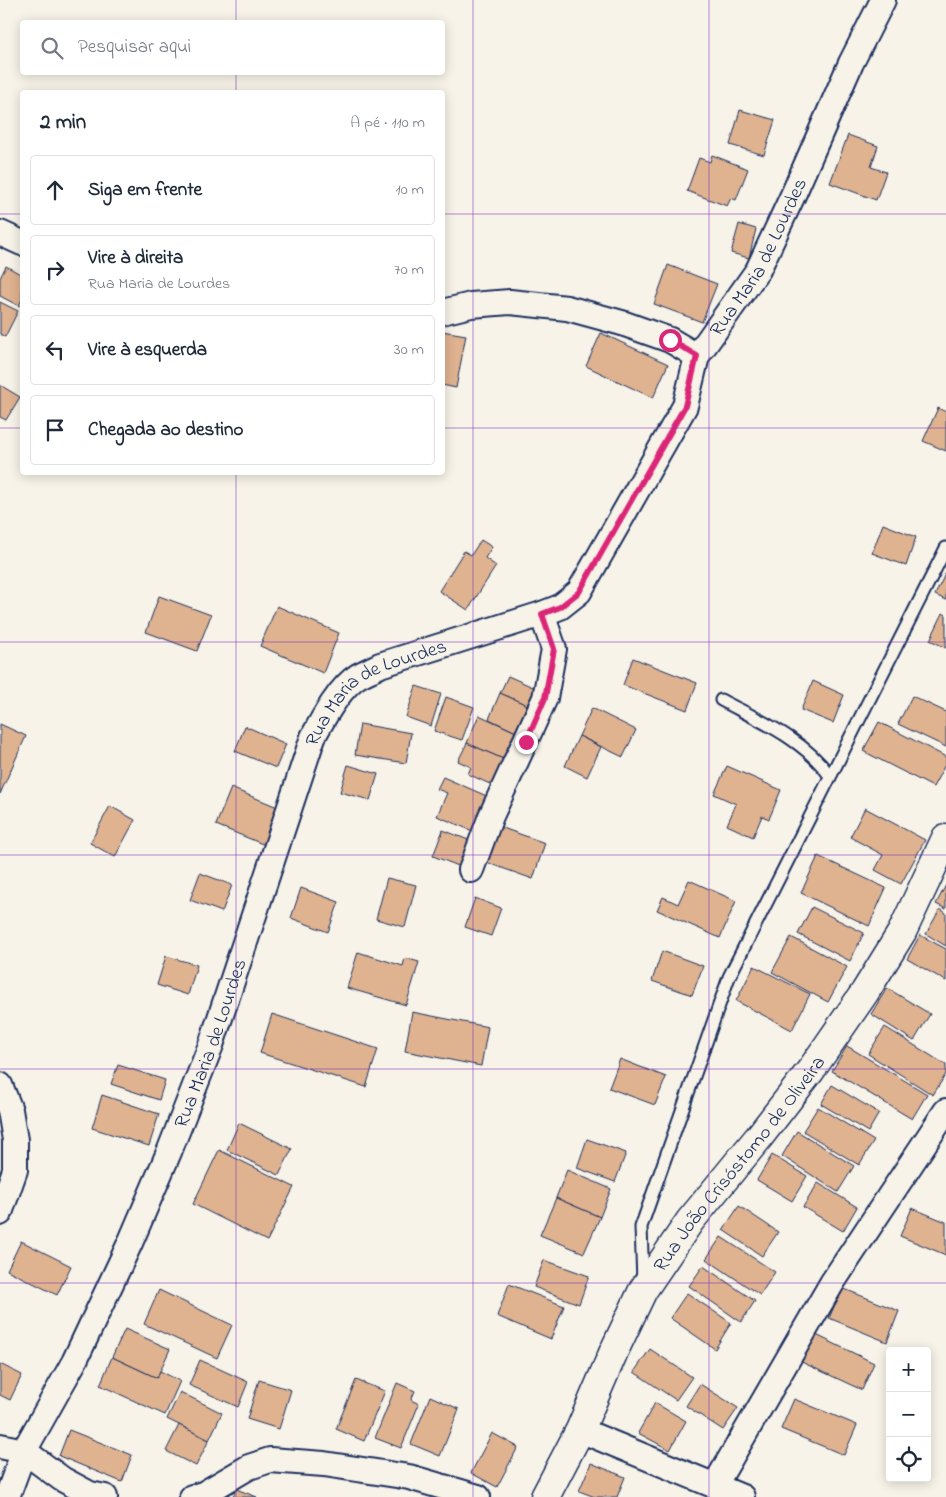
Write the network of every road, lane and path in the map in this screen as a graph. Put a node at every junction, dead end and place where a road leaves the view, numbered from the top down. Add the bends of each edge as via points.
1 (883, 0) edge
2 (0, 233) edge
3 (20, 242) edge
4 (445, 311) edge
5 (697, 356) junction
6 (946, 548) edge
7 (542, 614) junction
8 (721, 700) dead end
9 (830, 776) junction
10 (946, 838) edge
11 (471, 870) dead end
12 (0, 1085) edge
13 (946, 1111) edge
14 (0, 1213) edge
15 (644, 1290) junction
16 (580, 1430) junction
17 (0, 1446) edge
18 (24, 1451) junction
19 (715, 1485) junction
20 (7, 1497) edge
21 (105, 1497) edge
22 (192, 1497) edge
23 (478, 1497) edge
24 (545, 1497) edge
25 (742, 1497) edge

1 - 5 street, Rua Maria de Lourdes via 851,62 758,270
2 - 3 street
4 - 5 street via 471,305 510,302 566,308 670,340
5 - 7 street, Rua Maria de Lourdes via 685,406 596,565 579,592 560,607
6 - 9 lane
7 - 11 street via 554,649 545,698 491,816
7 - 18 street, Rua Maria de Lourdes via 380,665 357,677 341,692 324,716 313,737 212,1045 169,1152 74,1362
8 - 9 lane via 789,737
9 - 15 lane via 729,977 641,1227
10 - 15 street, Rua João Crisóstomo de Oliveira via 902,932 866,992 811,1070 690,1221
12 - 14 street via 10,1110 16,1140 16,1170
13 - 19 street via 832,1283
15 - 16 street, Rua João Crisóstomo de Oliveira
16 - 19 street
16 - 24 street, Rua João Crisóstomo de Oliveira
17 - 18 street
18 - 20 street, Rua Maria de Lourdes
18 - 21 street via 62,1479 90,1494
19 - 25 street
22 - 23 street via 249,1467 270,1460 324,1464 409,1477

